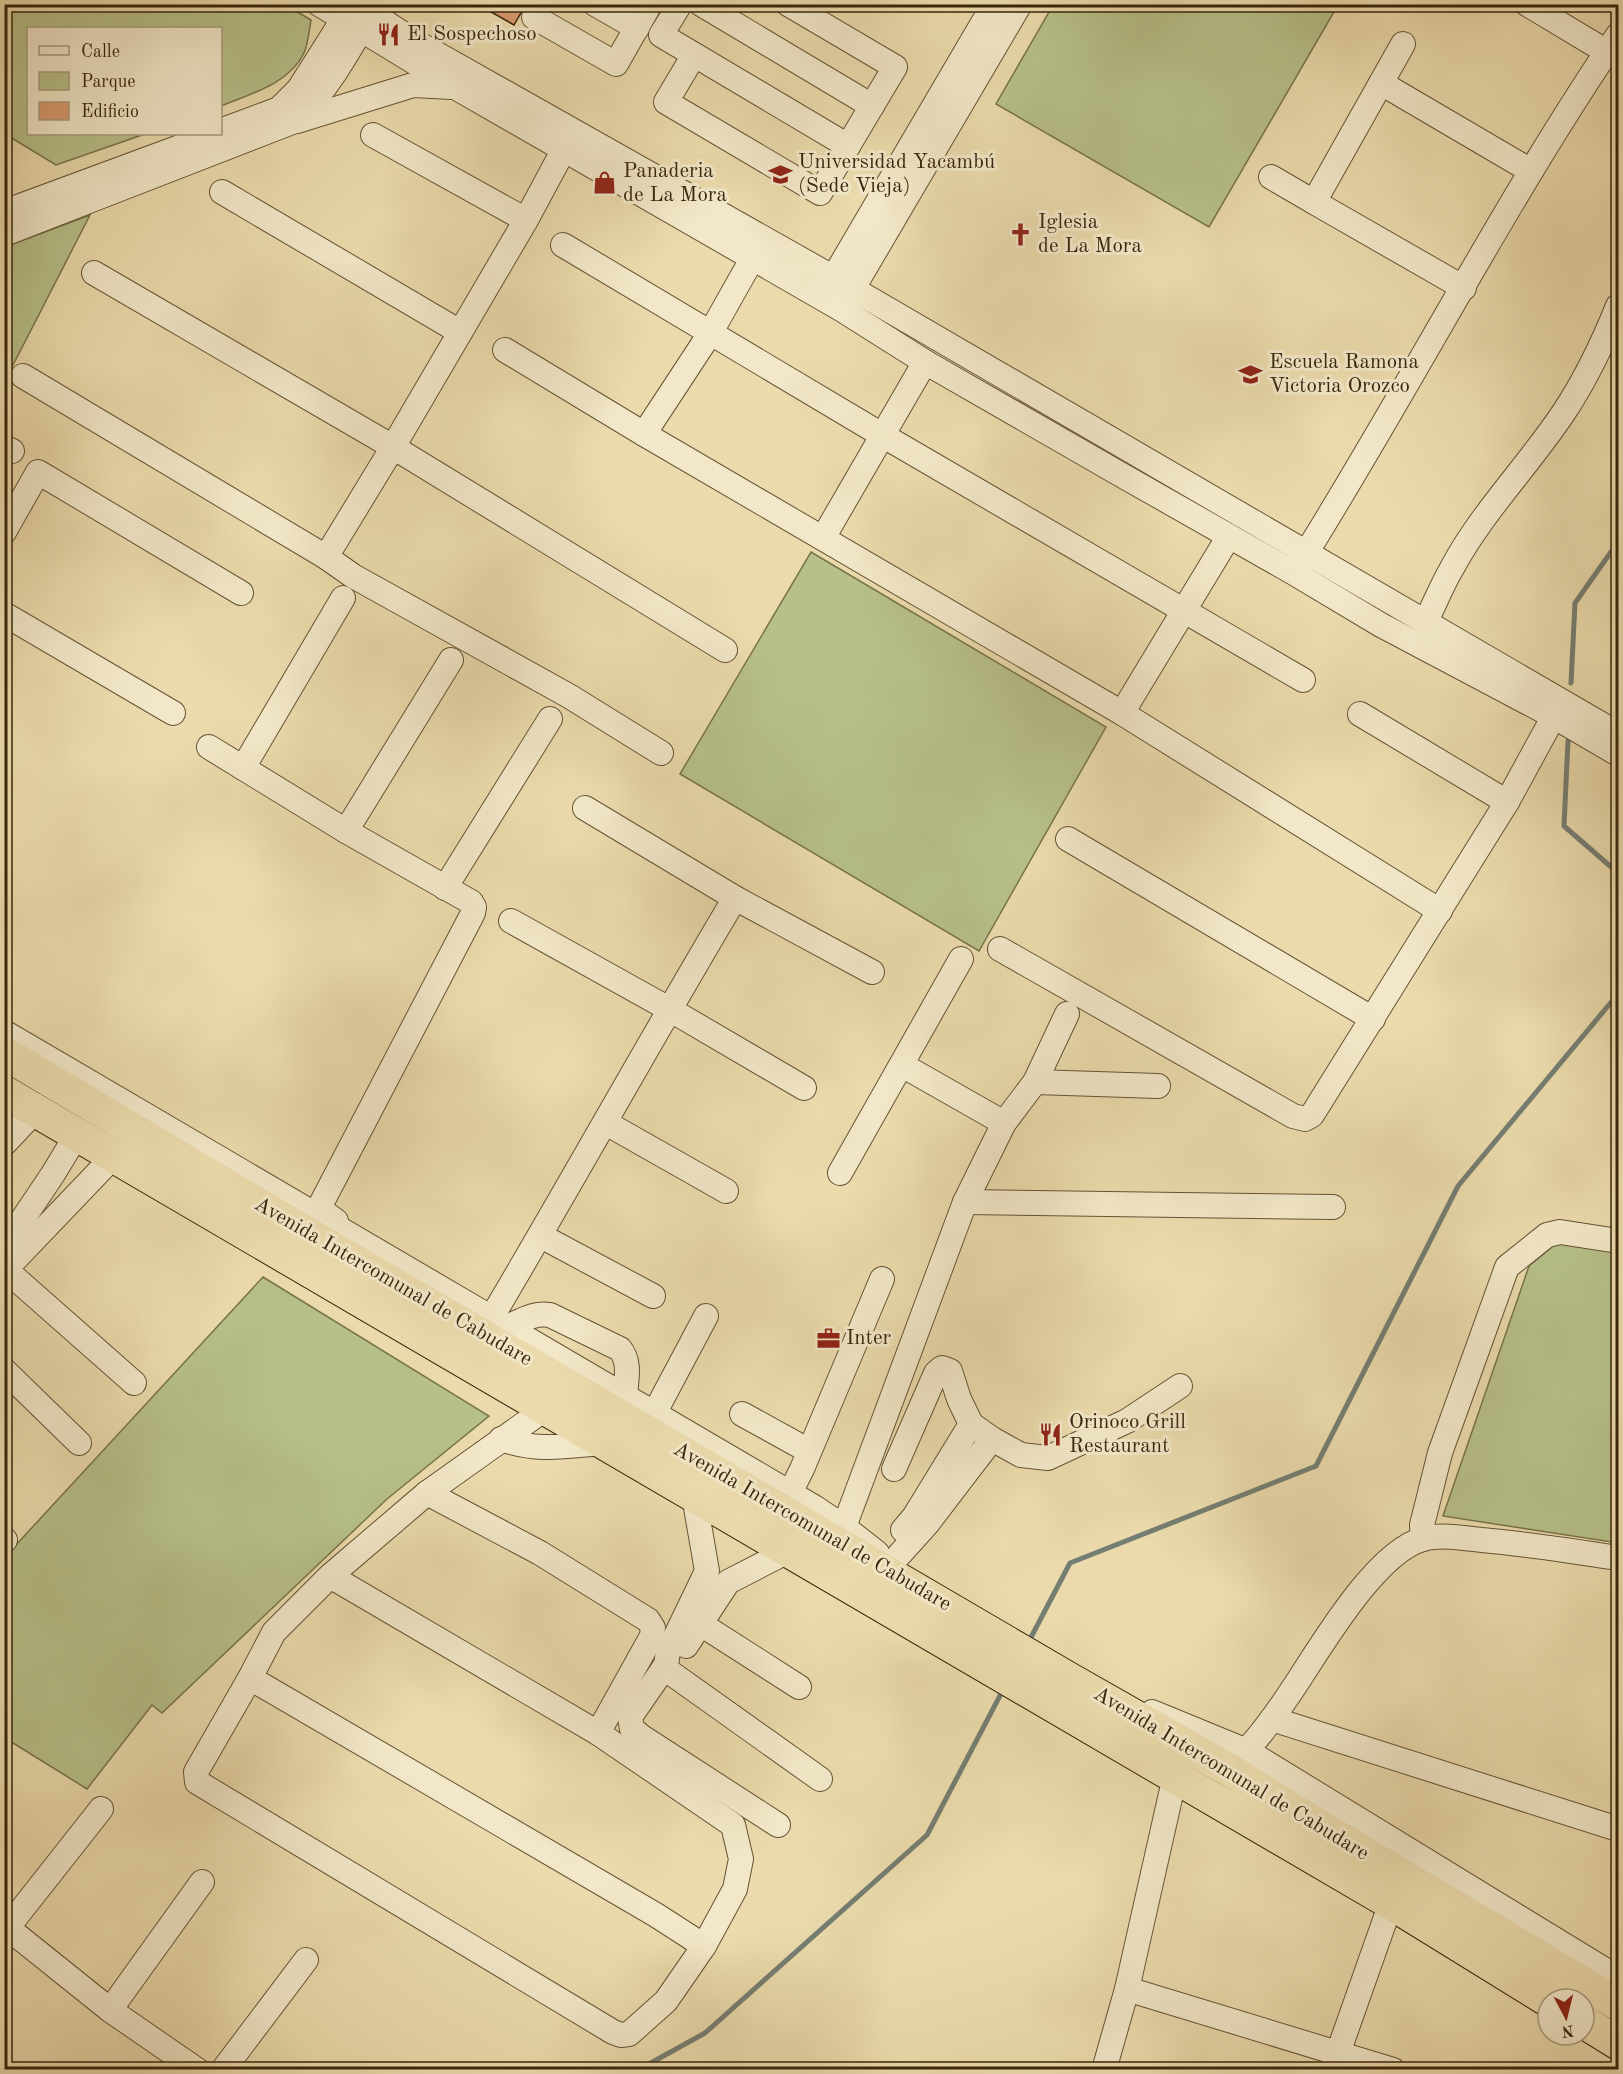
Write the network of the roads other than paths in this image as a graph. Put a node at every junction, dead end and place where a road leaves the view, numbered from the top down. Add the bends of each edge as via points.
1 (319, 4) edge
2 (594, 4) edge
3 (651, 4) edge
4 (680, 4) edge
5 (701, 4) edge
6 (788, 4) edge
7 (994, 4) edge
8 (1020, 4) edge
9 (1527, 4) edge
10 (360, 13) edge
11 (534, 17) dead end
12 (637, 28) junction
13 (1403, 44) dead end
14 (1613, 44) edge
15 (694, 55) junction
16 (1381, 83) junction
17 (455, 87) junction
18 (872, 106) junction
19 (295, 121) junction
20 (222, 130) edge
21 (212, 135) edge
22 (373, 135) dead end
23 (569, 140) junction
24 (848, 146) junction
25 (1531, 171) junction
26 (1271, 177) dead end
27 (222, 192) dead end
28 (1314, 202) junction
29 (4, 212) edge
30 (526, 220) junction
31 (4, 234) edge
32 (563, 245) dead end
33 (752, 259) junction
34 (94, 273) dead end
35 (1464, 288) junction
36 (837, 294) junction
37 (1618, 306) edge
38 (460, 332) junction
39 (711, 332) junction
40 (505, 350) dead end
41 (925, 362) junction
42 (23, 376) dead end
43 (644, 434) junction
44 (882, 435) junction
45 (393, 447) junction
46 (4, 532) edge
47 (1229, 536) junction
48 (823, 538) junction
49 (326, 557) junction
50 (1300, 563) junction
51 (241, 593) dead end
52 (343, 598) dead end
53 (1184, 612) junction
54 (4, 614) edge
55 (1426, 621) junction
56 (725, 650) dead end
57 (451, 660) dead end
58 (1303, 680) dead end
59 (1557, 708) junction
60 (173, 713) dead end
61 (1122, 713) junction
62 (1360, 714) dead end
63 (550, 719) dead end
64 (1618, 734) edge
65 (209, 747) dead end
66 (662, 753) dead end
67 (1618, 754) edge
68 (243, 768) junction
69 (1507, 802) junction
70 (585, 808) dead end
71 (346, 831) junction
72 (1068, 839) dead end
73 (445, 888) junction
74 (735, 898) junction
75 (1440, 911) junction
76 (511, 921) dead end
77 (1000, 949) dead end
78 (961, 959) dead end
79 (872, 972) dead end
80 (669, 1009) junction
81 (1067, 1014) dead end
82 (1373, 1019) junction
83 (4, 1032) edge
84 (4, 1053) edge
85 (902, 1065) junction
86 (1035, 1082) junction
87 (1158, 1086) dead end
88 (804, 1088) dead end
89 (4, 1092) edge
90 (35, 1111) junction
91 (606, 1123) junction
92 (1004, 1123) junction
93 (76, 1136) junction
94 (4, 1144) edge
95 (113, 1157) junction
96 (840, 1173) dead end
97 (53, 1174) junction
98 (726, 1191) dead end
99 (77, 1195) junction
100 (965, 1202) junction
101 (1334, 1207) dead end
102 (541, 1236) junction
103 (1618, 1241) edge
104 (5, 1263) edge
105 (882, 1279) dead end
106 (652, 1296) dead end
107 (706, 1316) dead end
108 (497, 1318) junction
109 (528, 1361) junction
110 (4, 1370) edge
111 (134, 1383) dead end
112 (1180, 1386) dead end
113 (625, 1396) junction
114 (544, 1409) junction
115 (654, 1413) junction
116 (742, 1414) dead end
117 (971, 1424) junction
118 (501, 1439) junction
119 (992, 1439) junction
120 (79, 1443) dead end
121 (603, 1443) junction
122 (810, 1452) junction
123 (894, 1469) dead end
124 (427, 1493) junction
125 (790, 1493) junction
126 (694, 1496) junction
127 (844, 1527) junction
128 (1423, 1539) junction
129 (788, 1551) junction
130 (1618, 1558) edge
131 (886, 1560) junction
132 (330, 1576) junction
133 (717, 1577) junction
134 (938, 1600) junction
135 (694, 1619) junction
136 (1015, 1665) junction
137 (665, 1666) junction
138 (250, 1678) junction
139 (799, 1687) dead end
140 (1272, 1719) junction
141 (598, 1732) junction
142 (1238, 1760) junction
143 (1175, 1776) junction
144 (820, 1779) dead end
145 (101, 1809) dead end
146 (778, 1825) dead end
147 (1618, 1829) edge
148 (202, 1882) dead end
149 (1392, 1903) junction
150 (6, 1926) edge
151 (704, 1946) junction
152 (306, 1960) dead end
153 (1618, 1978) edge
154 (1126, 1989) junction
155 (1536, 1993) edge
156 (1618, 2004) edge
157 (110, 2010) junction
158 (1596, 2029) edge
159 (1618, 2043) edge
160 (1335, 2061) edge
161 (197, 2070) edge
162 (223, 2070) edge
163 (1104, 2070) edge
164 (1393, 2070) edge

1 - 10 street
2 - 12 street
3 - 12 street
4 - 15 street via 661,35
5 - 18 street
6 - 18 street via 895,67
7 - 36 street
8 - 36 street
9 - 14 street
10 - 17 street
10 - 19 street via 308,109
10 - 20 street via 279,109
10 - 23 street via 414,41
11 - 12 street via 616,64
13 - 16 street
14 - 25 street
15 - 24 street
15 - 24 street via 666,102 686,114 820,193
16 - 25 street
16 - 28 street
17 - 19 street via 413,85
17 - 23 street
18 - 24 street
19 - 31 street
21 - 29 street
22 - 30 street
23 - 30 street
23 - 33 street
23 - 36 street
25 - 35 street
26 - 28 street
27 - 38 street
28 - 35 street
30 - 38 street
32 - 39 street
33 - 36 street
33 - 39 street
34 - 45 street
35 - 50 street
36 - 41 street
36 - 50 street
37 - 55 street via 1598,355 1566,410 1452,566
38 - 45 street
39 - 43 street
39 - 44 street
40 - 43 street
41 - 44 street
41 - 47 street
42 - 49 street
43 - 48 street
44 - 48 street
44 - 53 street
45 - 49 street
45 - 56 street
46 - 51 street via 38,472
47 - 50 street
47 - 53 street
48 - 61 street
49 - 66 street
50 - 55 street
50 - 59 street via 1381,625
52 - 68 street
53 - 58 street
53 - 61 street
54 - 60 street
55 - 59 street
57 - 71 street
59 - 64 street
59 - 67 street
59 - 69 street
61 - 75 street
62 - 69 street
63 - 73 street
65 - 68 street
68 - 71 street
69 - 75 street
70 - 74 street
71 - 73 street
72 - 82 street
73 - 108 street via 471,902 473,913 320,1206 333,1219
74 - 79 street
74 - 80 street
75 - 82 street
76 - 80 street
77 - 82 street via 1300,1119 1312,1115
78 - 85 street
80 - 88 street
80 - 91 street
81 - 86 street
83 - 108 street
84 - 109 highway, Avenida Intercomunal de Cabudare
85 - 92 street
85 - 96 street
86 - 87 street
86 - 92 street
89 - 90 highway, Avenida Intercomunal de Cabudare
90 - 93 highway, Avenida Intercomunal de Cabudare
90 - 94 street
91 - 98 street
91 - 102 street
92 - 100 street
93 - 95 highway, Avenida Intercomunal de Cabudare
93 - 97 street
95 - 99 street
95 - 114 highway, Avenida Intercomunal de Cabudare
97 - 99 street
97 - 104 street
99 - 104 street
100 - 101 street
100 - 127 street
102 - 106 street
102 - 108 street
103 - 128 street via 1553,1233 1507,1267 1440,1453 1422,1525
104 - 111 street
105 - 122 street
107 - 115 street
108 - 109 highway
108 - 113 street
108 - 113 street via 550,1315 620,1349 627,1366
109 - 134 highway, Avenida Intercomunal de Cabudare
110 - 120 street
112 - 119 street via 1127,1421 1048,1458 1021,1455
113 - 115 street
114 - 118 street
114 - 121 highway, Avenida Intercomunal de Cabudare
115 - 125 street
116 - 122 street
117 - 119 street
117 - 123 street via 950,1371 938,1370
117 - 131 street
118 - 121 street via 537,1448
118 - 124 street
119 - 131 street via 927,1524
121 - 126 highway, Avenida Intercomunal de Cabudare
122 - 125 street
124 - 132 street
124 - 141 street via 540,1553 648,1620 652,1636
125 - 127 street
126 - 129 highway, Avenida Intercomunal de Cabudare
126 - 133 street
127 - 131 street
128 - 130 street via 1525,1544
128 - 140 street via 1390,1559 1368,1581
129 - 133 street
129 - 136 highway, Avenida Intercomunal de Cabudare
131 - 134 street
132 - 138 street via 274,1632
132 - 141 street
133 - 135 street
134 - 136 highway, Avenida Intercomunal de Cabudare
135 - 137 street via 668,1652
135 - 139 street
136 - 142 highway, Avenida Intercomunal de Cabudare via 1069,1679
136 - 143 highway, Avenida Intercomunal de Cabudare
137 - 144 street
137 - 146 street via 630,1717 632,1729
138 - 151 street
138 - 151 street via 196,1772 197,1782 613,2032 629,2034 666,2001
140 - 142 street
140 - 147 street
141 - 151 street via 733,1825 741,1859 735,1889
142 - 153 street
142 - 156 highway, Avenida Intercomunal de Cabudare via 1302,1816
143 - 149 highway, Avenida Intercomunal de Cabudare
143 - 154 street
145 - 150 street
148 - 157 street
149 - 155 highway, Avenida Intercomunal de Cabudare
149 - 160 street
150 - 157 street
152 - 162 street
154 - 160 street
154 - 163 street
157 - 161 street
158 - 159 highway
160 - 164 street

